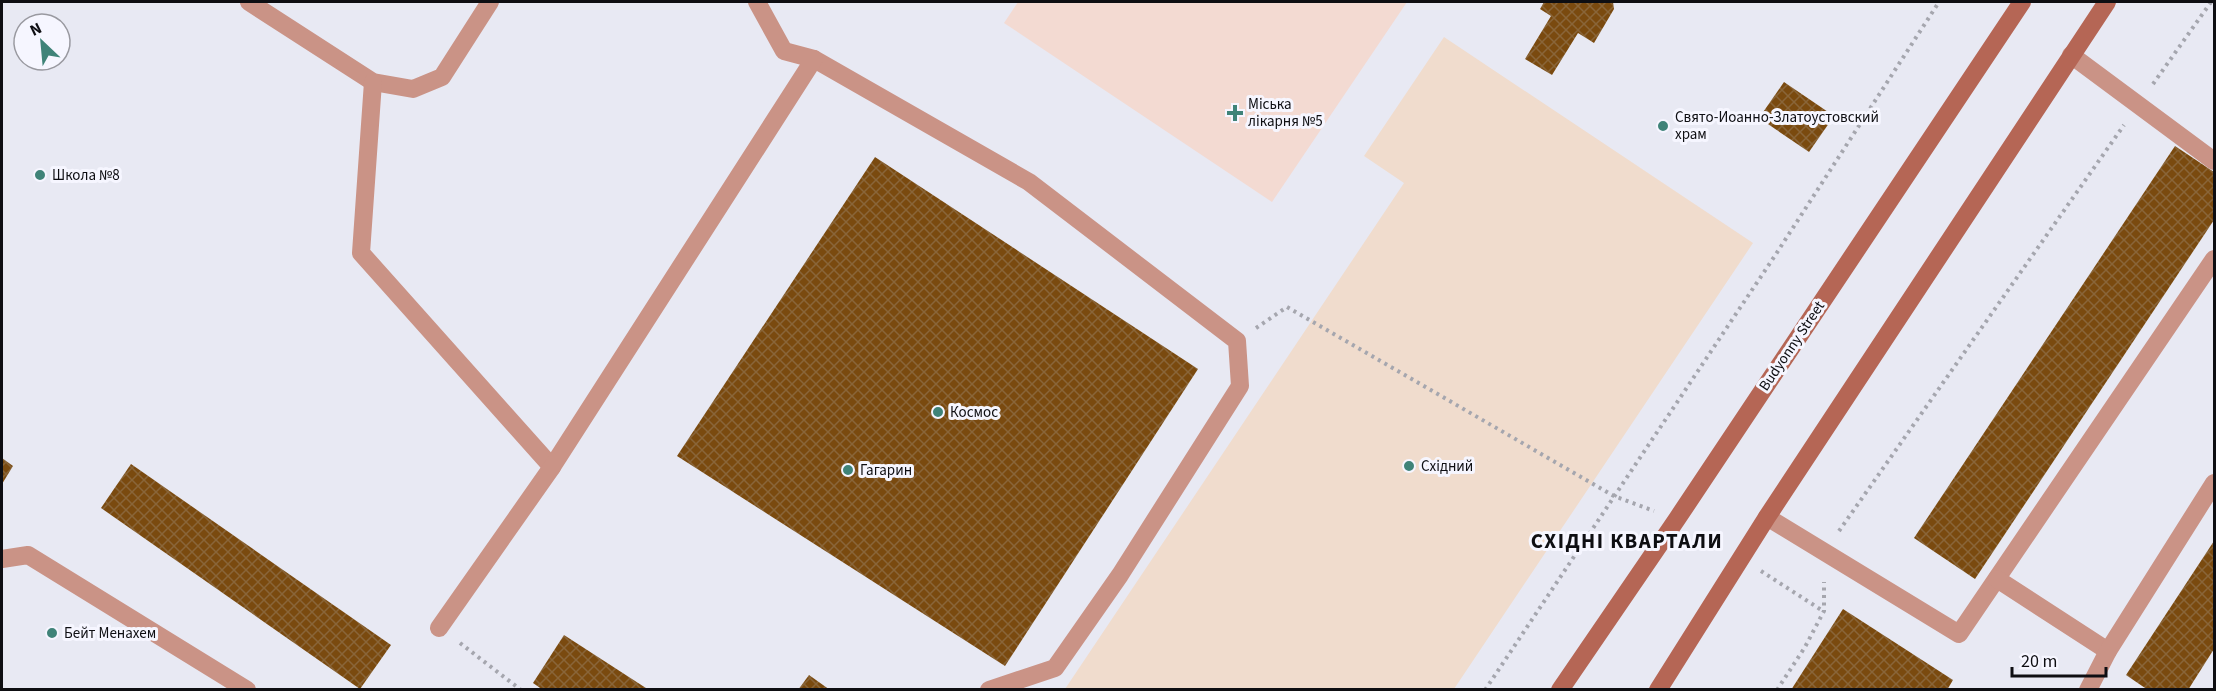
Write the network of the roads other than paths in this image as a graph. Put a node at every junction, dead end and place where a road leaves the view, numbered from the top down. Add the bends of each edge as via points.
1 (249, 2) edge
2 (490, 2) edge
3 (757, 2) edge
4 (2022, 2) edge
5 (2107, 2) edge
6 (2071, 55) junction
7 (814, 58) junction
8 (374, 82) junction
9 (2214, 161) edge
10 (2214, 259) edge
11 (552, 467) junction
12 (2214, 483) edge
13 (1767, 517) junction
14 (2, 559) edge
15 (1997, 579) junction
16 (439, 628) road end
17 (2108, 651) junction
18 (247, 690) edge
19 (989, 690) edge
20 (1560, 690) edge
21 (1658, 690) edge
22 (2088, 690) edge

1 - 8 lane
2 - 8 lane via 442,77 413,89
3 - 7 lane via 784,51
4 - 20 main road, Budyonny Street
5 - 6 main road
6 - 9 lane
6 - 13 main road
7 - 11 lane
7 - 19 lane via 1029,182 1237,341 1240,386 1120,575 1055,668
8 - 11 lane via 361,253
10 - 15 lane
11 - 16 lane
12 - 17 lane
13 - 15 lane via 1959,634
13 - 21 main road
14 - 18 lane via 28,555
15 - 17 lane
17 - 22 lane

